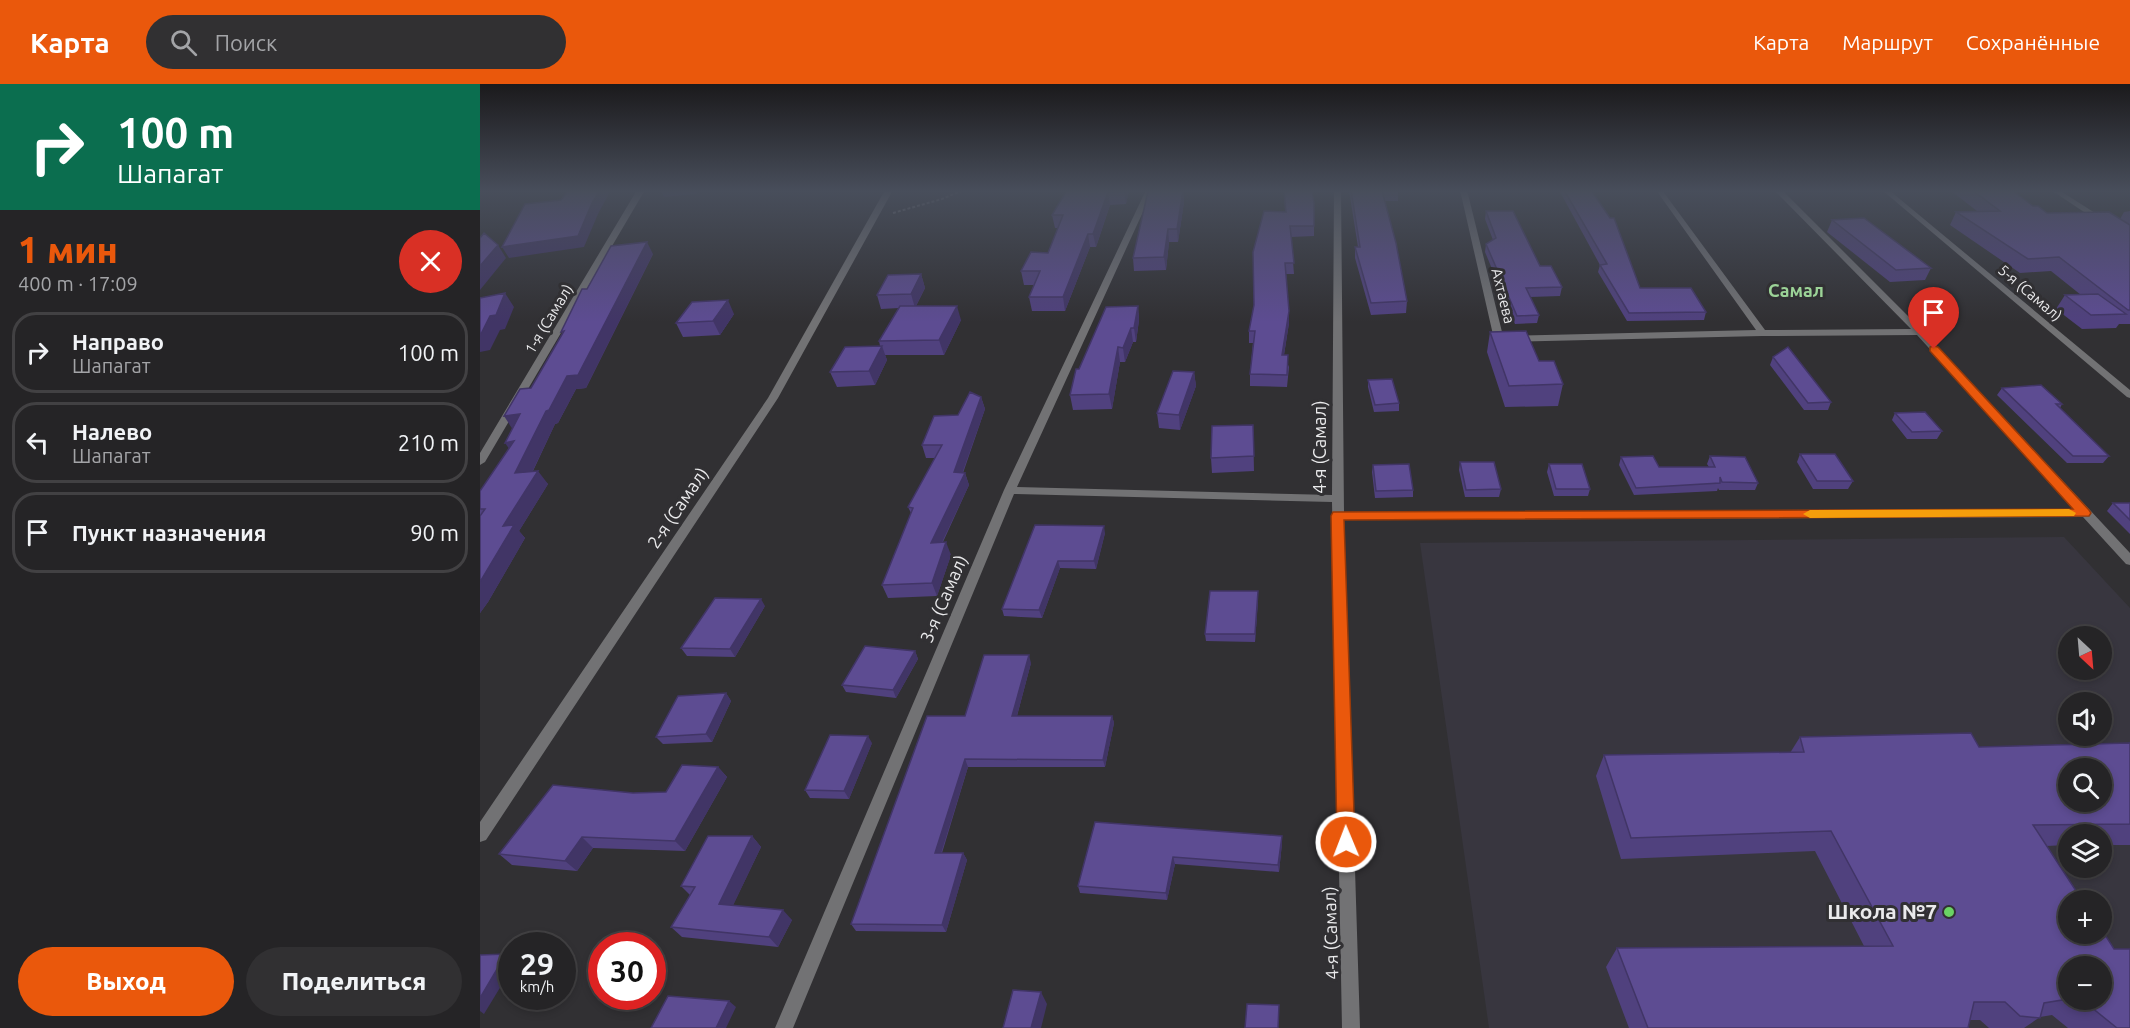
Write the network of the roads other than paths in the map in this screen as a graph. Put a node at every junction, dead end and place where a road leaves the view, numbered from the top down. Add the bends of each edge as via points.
1 (615, 234) edge
2 (864, 234) edge
3 (1129, 234) edge
4 (1338, 234) edge
5 (1474, 234) edge
6 (1691, 234) edge
7 (1822, 234) edge
8 (1938, 234) edge
9 (1919, 332) junction
10 (1762, 333) junction
11 (2130, 395) edge
12 (480, 462) edge
13 (1010, 490) junction
14 (1338, 499) junction
15 (2084, 513) junction
16 (1338, 516) junction
17 (2130, 561) edge
18 (480, 835) edge
19 (784, 1028) edge
20 (1351, 1028) edge

1 - 12 street, 1-я (Самал)
2 - 18 street, 2-я (Самал) via 773,398
3 - 13 street, 3-я (Самал)
4 - 14 street, 4-я (Самал)
5 - 10 street, Ахтаева via 1499,339
6 - 10 street
7 - 9 street
8 - 11 street, 5-я (Самал)
9 - 10 street
9 - 15 street
13 - 14 street
13 - 19 street, 3-я (Самал)
14 - 16 street, 4-я (Самал)
15 - 16 street
15 - 17 street
16 - 20 street, 4-я (Самал)

